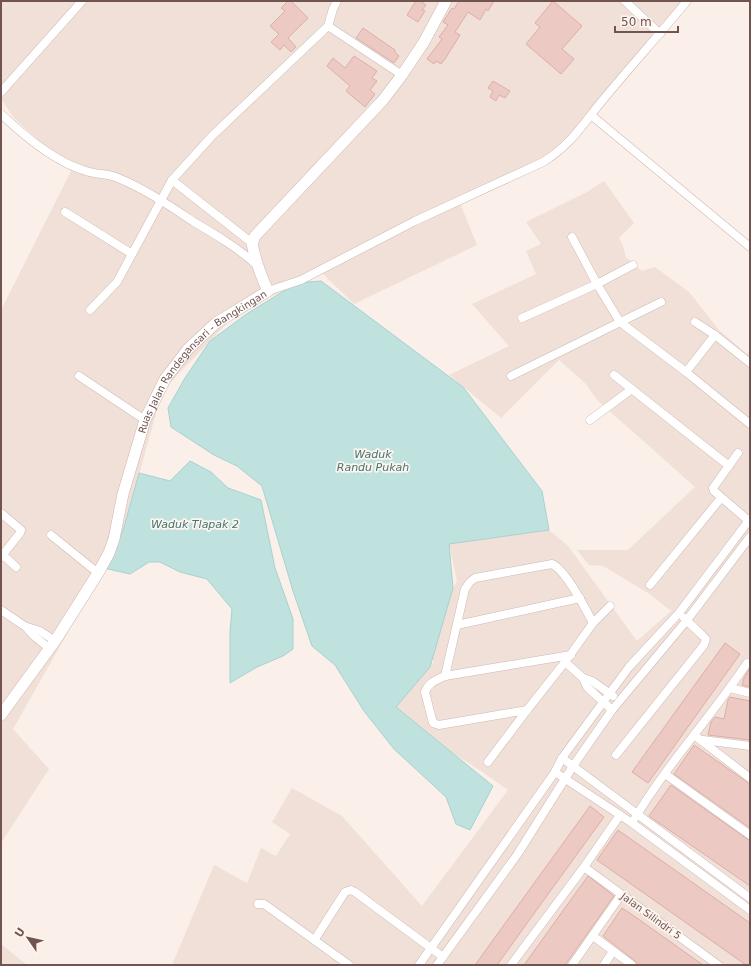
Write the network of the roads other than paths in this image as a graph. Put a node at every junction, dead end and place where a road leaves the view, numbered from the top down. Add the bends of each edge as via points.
1 (82, 1) edge
2 (337, 1) edge
3 (446, 1) edge
4 (625, 1) edge
5 (687, 1) edge
6 (328, 26) junction
7 (660, 34) junction
8 (402, 76) junction
9 (1, 92) edge
10 (1, 114) edge
11 (591, 115) junction
12 (172, 180) junction
13 (161, 201) junction
14 (65, 212) dead end
15 (572, 236) dead end
16 (252, 243) junction
17 (750, 247) edge
18 (132, 254) junction
19 (257, 265) junction
20 (633, 265) dead end
21 (597, 284) junction
22 (268, 291) junction
23 (661, 302) dead end
24 (90, 310) dead end
25 (522, 318) dead end
26 (620, 322) junction
27 (695, 322) dead end
28 (715, 335) junction
29 (750, 363) edge
30 (686, 372) junction
31 (614, 375) dead end
32 (79, 376) dead end
33 (511, 376) dead end
34 (632, 389) junction
35 (145, 420) junction
36 (590, 420) dead end
37 (750, 424) edge
38 (738, 453) dead end
39 (729, 466) junction
40 (721, 498) junction
41 (1, 513) edge
42 (749, 521) edge
43 (51, 535) dead end
44 (750, 538) edge
45 (2, 556) edge
46 (16, 567) dead end
47 (98, 573) junction
48 (650, 585) dead end
49 (580, 598) junction
50 (610, 606) dead end
51 (1, 610) edge
52 (679, 613) junction
53 (686, 620) junction
54 (593, 623) junction
55 (457, 625) junction
56 (52, 644) junction
57 (571, 655) junction
58 (565, 662) junction
59 (747, 663) dead end
60 (445, 676) junction
61 (583, 678) junction
62 (730, 688) junction
63 (750, 692) edge
64 (610, 694) junction
65 (619, 701) junction
66 (602, 702) junction
67 (527, 710) junction
68 (612, 710) junction
69 (1, 715) edge
70 (694, 735) junction
71 (702, 740) junction
72 (750, 746) edge
73 (616, 755) dead end
74 (562, 758) junction
75 (488, 762) dead end
76 (573, 766) junction
77 (555, 772) junction
78 (665, 774) junction
79 (750, 778) edge
80 (566, 779) junction
81 (637, 814) junction
82 (620, 815) junction
83 (632, 822) junction
84 (750, 835) edge
85 (584, 867) junction
86 (621, 895) junction
87 (750, 898) edge
88 (258, 904) dead end
89 (750, 910) edge
90 (593, 936) junction
91 (315, 939) junction
92 (432, 949) junction
93 (613, 951) junction
94 (443, 957) junction
95 (349, 965) edge
96 (419, 965) edge
97 (437, 965) edge
98 (511, 965) edge
99 (572, 965) edge
100 (604, 965) edge
101 (632, 965) edge
102 (718, 965) edge

1 - 9 street
2 - 6 street
3 - 8 main road
4 - 7 street
5 - 7 street
6 - 8 street
6 - 12 street via 212,136
7 - 11 street
8 - 16 main road
10 - 13 street via 44,149 76,168 109,174
11 - 17 street
11 - 22 street via 568,144 544,162 415,221 301,280
12 - 13 street
12 - 16 street
13 - 18 street
13 - 19 street via 237,249
14 - 18 street
15 - 21 street
16 - 19 main road, Ruas Jalan Randegansari - Bangkingan
18 - 24 street via 117,282
19 - 22 main road, Ruas Jalan Randegansari - Bangkingan
20 - 21 street
21 - 25 street
21 - 26 street
22 - 35 main road, Ruas Jalan Randegansari - Bangkingan via 216,323 188,348 165,380
23 - 26 street
26 - 30 street
26 - 33 street
27 - 28 street
28 - 29 street
28 - 30 street
30 - 37 street
31 - 34 street
32 - 35 street
34 - 36 street
34 - 39 street
35 - 47 main road, Ruas Jalan Randegansari - Bangkingan via 123,494 114,539
38 - 39 street
39 - 40 street via 713,488
40 - 42 street
40 - 48 street
41 - 45 street via 21,530
42 - 52 street
43 - 47 street
44 - 53 street
45 - 46 street
47 - 56 main road, Ruas Jalan Randegansari - Bangkingan
49 - 54 street
49 - 55 street
49 - 55 street via 560,569 552,564 475,578 465,589
50 - 54 street
51 - 56 street via 26,627 40,632
52 - 53 street
52 - 64 street via 629,667
53 - 65 street
53 - 73 street via 706,639 704,645
54 - 57 street
55 - 60 street
56 - 69 main road, Ruas Jalan Randegansari - Bangkingan
57 - 58 street
57 - 60 street
58 - 61 street
58 - 67 street
59 - 62 street
60 - 67 street via 431,682 425,692 433,723 439,726
61 - 64 street via 592,681
61 - 66 street via 587,687
62 - 63 street
62 - 70 street
64 - 65 street
64 - 66 street
65 - 68 street
66 - 68 street
66 - 74 street
67 - 75 street
68 - 76 street
70 - 71 street
70 - 78 street
71 - 72 street
71 - 79 street
74 - 76 street
74 - 77 street
76 - 80 street
76 - 81 street
77 - 80 street
77 - 92 street
78 - 81 street
78 - 84 street
80 - 82 street
80 - 94 street via 517,855
81 - 83 street
81 - 87 street
82 - 83 street
82 - 85 street
83 - 89 street
85 - 86 street, Jalan Silindri 5
85 - 98 street
86 - 90 street
86 - 102 street, Jalan Silindri 5
88 - 91 street via 264,904
90 - 93 street
90 - 99 street
91 - 92 street via 345,892 351,890
91 - 95 street
92 - 94 street
92 - 96 street
93 - 100 street
93 - 101 street
94 - 97 street

